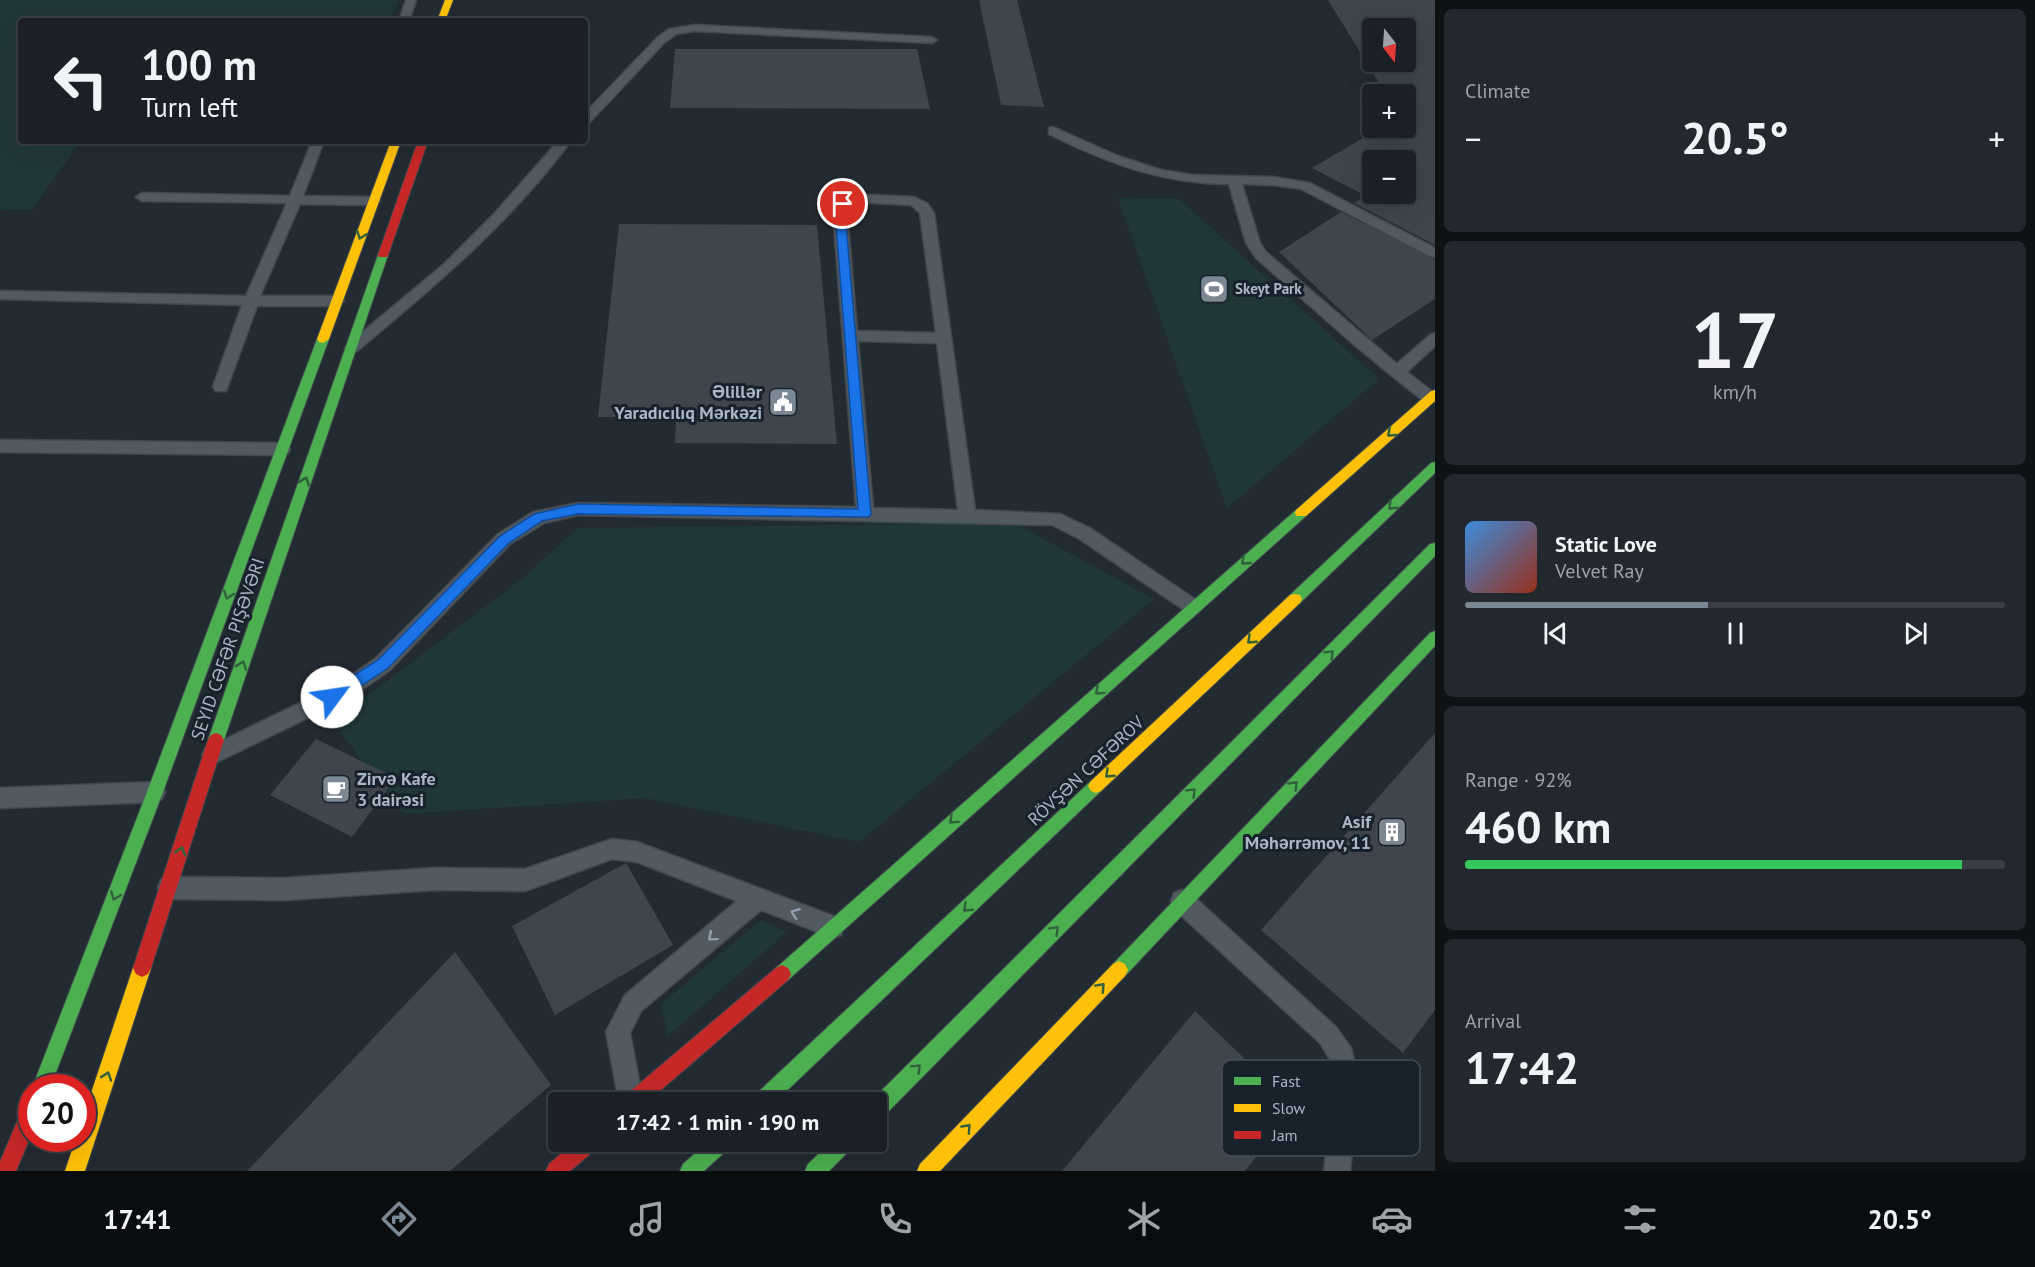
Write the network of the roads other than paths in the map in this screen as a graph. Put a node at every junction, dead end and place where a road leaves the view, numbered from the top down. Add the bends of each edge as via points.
1 (411, 0) edge
2 (448, 0) edge
3 (405, 18) edge
4 (442, 18) edge
5 (932, 40) dead end
6 (588, 117) edge
7 (1053, 131) dead end
8 (317, 144) edge
9 (395, 144) edge
10 (422, 144) edge
11 (562, 144) edge
12 (1234, 179) junction
13 (142, 197) dead end
14 (295, 200) junction
15 (374, 201) junction
16 (1435, 253) edge
17 (0, 295) edge
18 (251, 301) junction
19 (337, 301) junction
20 (850, 336) junction
21 (944, 338) junction
22 (1435, 338) edge
23 (351, 350) junction
24 (1396, 372) junction
25 (220, 387) dead end
26 (1432, 396) edge
27 (0, 446) edge
28 (282, 449) junction
29 (1435, 466) edge
30 (865, 514) junction
31 (967, 515) junction
32 (1435, 548) edge
33 (1193, 607) junction
34 (1435, 637) edge
35 (210, 756) junction
36 (155, 792) junction
37 (0, 798) edge
38 (169, 888) junction
39 (757, 899) junction
40 (1182, 901) junction
41 (833, 927) junction
42 (1342, 1060) edge
43 (46, 1074) edge
44 (630, 1092) edge
45 (644, 1092) edge
46 (773, 1092) edge
47 (887, 1099) edge
48 (18, 1143) edge
49 (578, 1152) edge
50 (710, 1152) edge
51 (834, 1152) edge
52 (1339, 1156) edge
53 (6, 1171) edge
54 (75, 1171) edge
55 (556, 1171) edge
56 (690, 1171) edge
57 (815, 1171) edge
58 (927, 1171) edge
59 (1337, 1171) edge

1 - 3 lane
2 - 4 main road
5 - 6 lane via 695,28 673,31
7 - 12 lane via 1101,155 1144,170 1178,177
8 - 14 lane
9 - 15 main road, SEYID CƏFƏR PIŞƏVƏRI
10 - 23 main road, SEYID CƏFƏR PIŞƏVƏRI
11 - 23 lane via 448,268
12 - 16 lane via 1282,180 1305,186
12 - 24 lane via 1253,243 1261,255
13 - 14 lane
14 - 15 lane
14 - 18 lane
15 -> 19 main road, SEYID CƏFƏR PIŞƏVƏRI
17 - 18 lane
18 - 19 lane
18 - 25 lane
19 - 28 main road, SEYID CƏFƏR PIŞƏVƏRI
20 - 21 lane
20 - 21 lane via 840,212 852,198 914,201 927,213
20 - 30 lane
21 - 31 lane
22 - 24 lane
35 -> 23 main road, SEYID CƏFƏR PIŞƏVƏRI
24 - 26 lane
26 -> 33 main road
27 - 28 lane
28 -> 36 main road, SEYID CƏFƏR PIŞƏVƏRI
29 -> 46 main road, RÖVŞƏN CƏFƏROV
30 - 31 lane
30 - 35 lane via 578,509 539,517 504,539 383,664 320,704
31 - 33 lane via 1054,519 1093,538
47 -> 32 main road
33 -> 41 main road
40 -> 34 main road
38 -> 35 main road, SEYID CƏFƏR PIŞƏVƏRI
36 - 37 lane
36 -> 43 main road, SEYID CƏFƏR PIŞƏVƏRI
38 - 39 lane via 285,889 434,879 525,880 612,849 637,852
54 -> 38 main road, SEYID CƏFƏR PIŞƏVƏRI
41 -> 39 lane
39 -> 44 lane via 633,1003 618,1032
40 - 42 lane via 1328,1035
58 -> 40 main road
41 - 45 main road
48 - 53 main road
49 - 55 main road
50 - 56 main road
51 - 57 main road
52 - 59 lane

